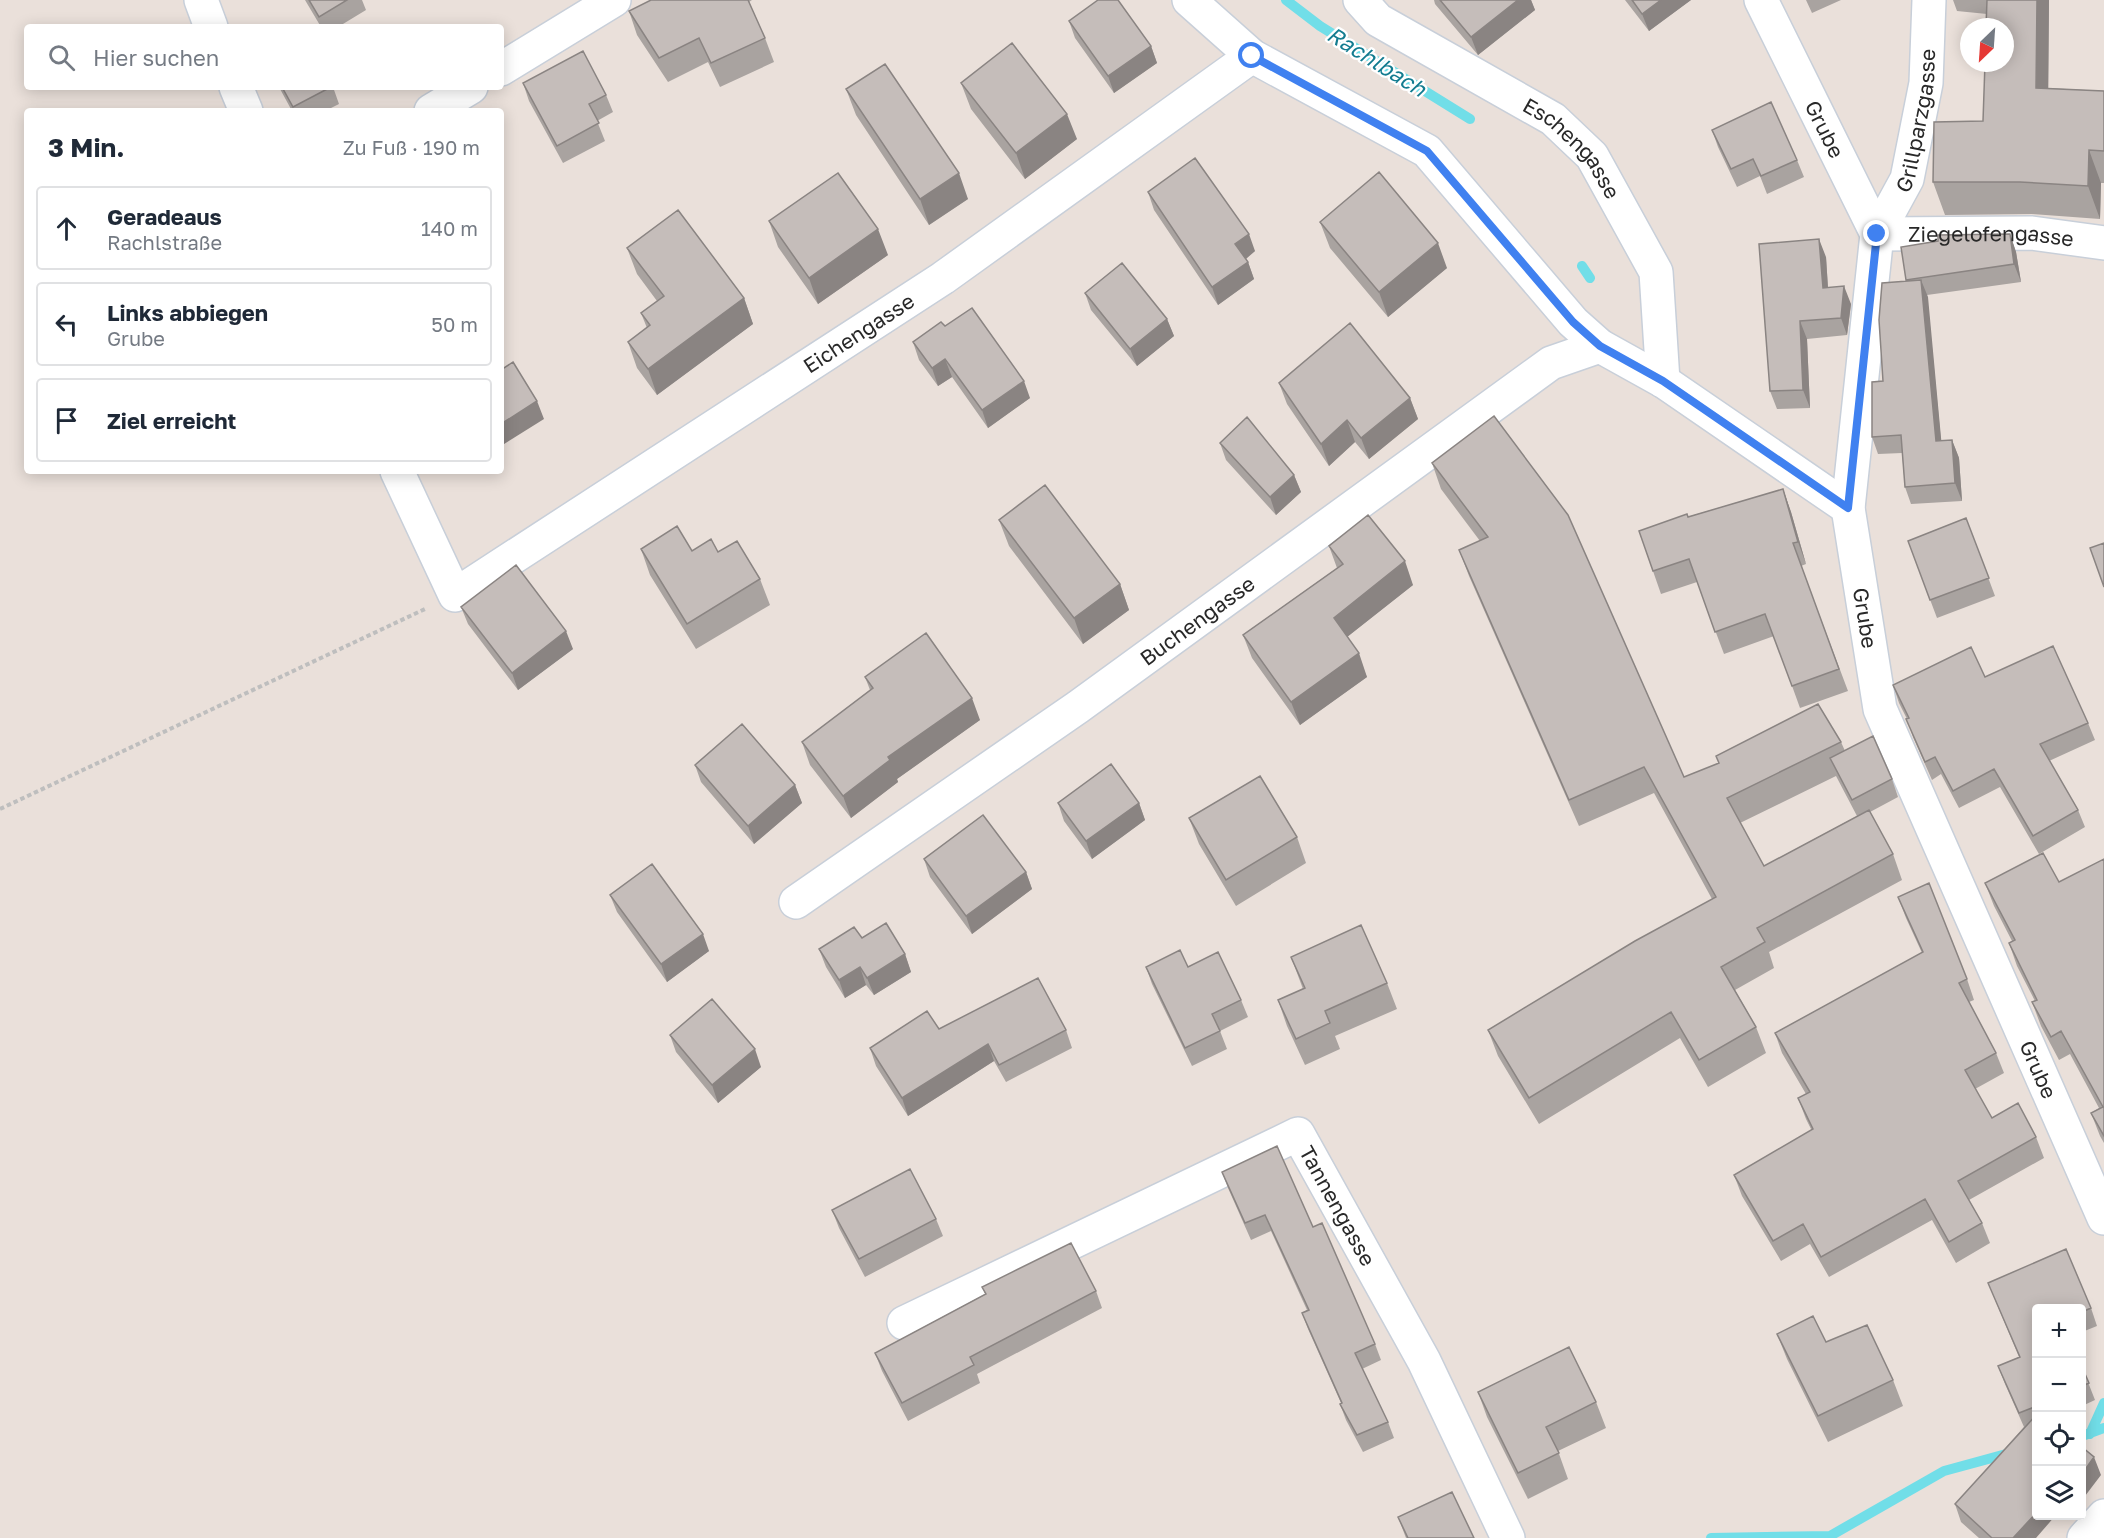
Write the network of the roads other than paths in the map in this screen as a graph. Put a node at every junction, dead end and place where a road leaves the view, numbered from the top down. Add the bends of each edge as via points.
1 (201, 0) edge
2 (614, 0) edge
3 (1189, 0) edge
4 (1360, 0) edge
5 (1761, 0) edge
6 (1929, 0) edge
7 (210, 24) edge
8 (1252, 56) junction
9 (504, 67) edge
10 (237, 90) edge
11 (466, 90) edge
12 (245, 108) edge
13 (436, 108) edge
14 (1877, 234) junction
15 (2104, 243) edge
16 (1600, 346) junction
17 (1663, 381) junction
18 (398, 474) edge
19 (1848, 508) junction
20 (796, 902) dead end
21 (2104, 1218) edge
22 (904, 1323) dead end
23 (2104, 1516) edge
24 (1508, 1538) edge
25 (2084, 1538) edge

1 - 7 street
2 - 9 street
3 - 8 street
4 - 17 street, Eschengasse via 1378,20 1552,119 1592,156 1656,272
5 - 14 street, Grube
6 - 14 street, Grillparzgasse via 1926,83 1907,180
8 - 16 street via 1427,151 1573,322
8 - 18 street, Eichengasse via 943,278 455,595
10 - 12 street
11 - 13 street
14 - 15 street, Ziegelofengasse via 2032,233
14 - 19 street, Grube
16 - 17 street
16 - 20 street, Buchengasse via 1551,363 1088,700
17 - 19 street
19 - 21 street, Grube via 1880,709
22 - 24 street, Tannengasse via 1298,1134 1424,1361
23 - 25 street

